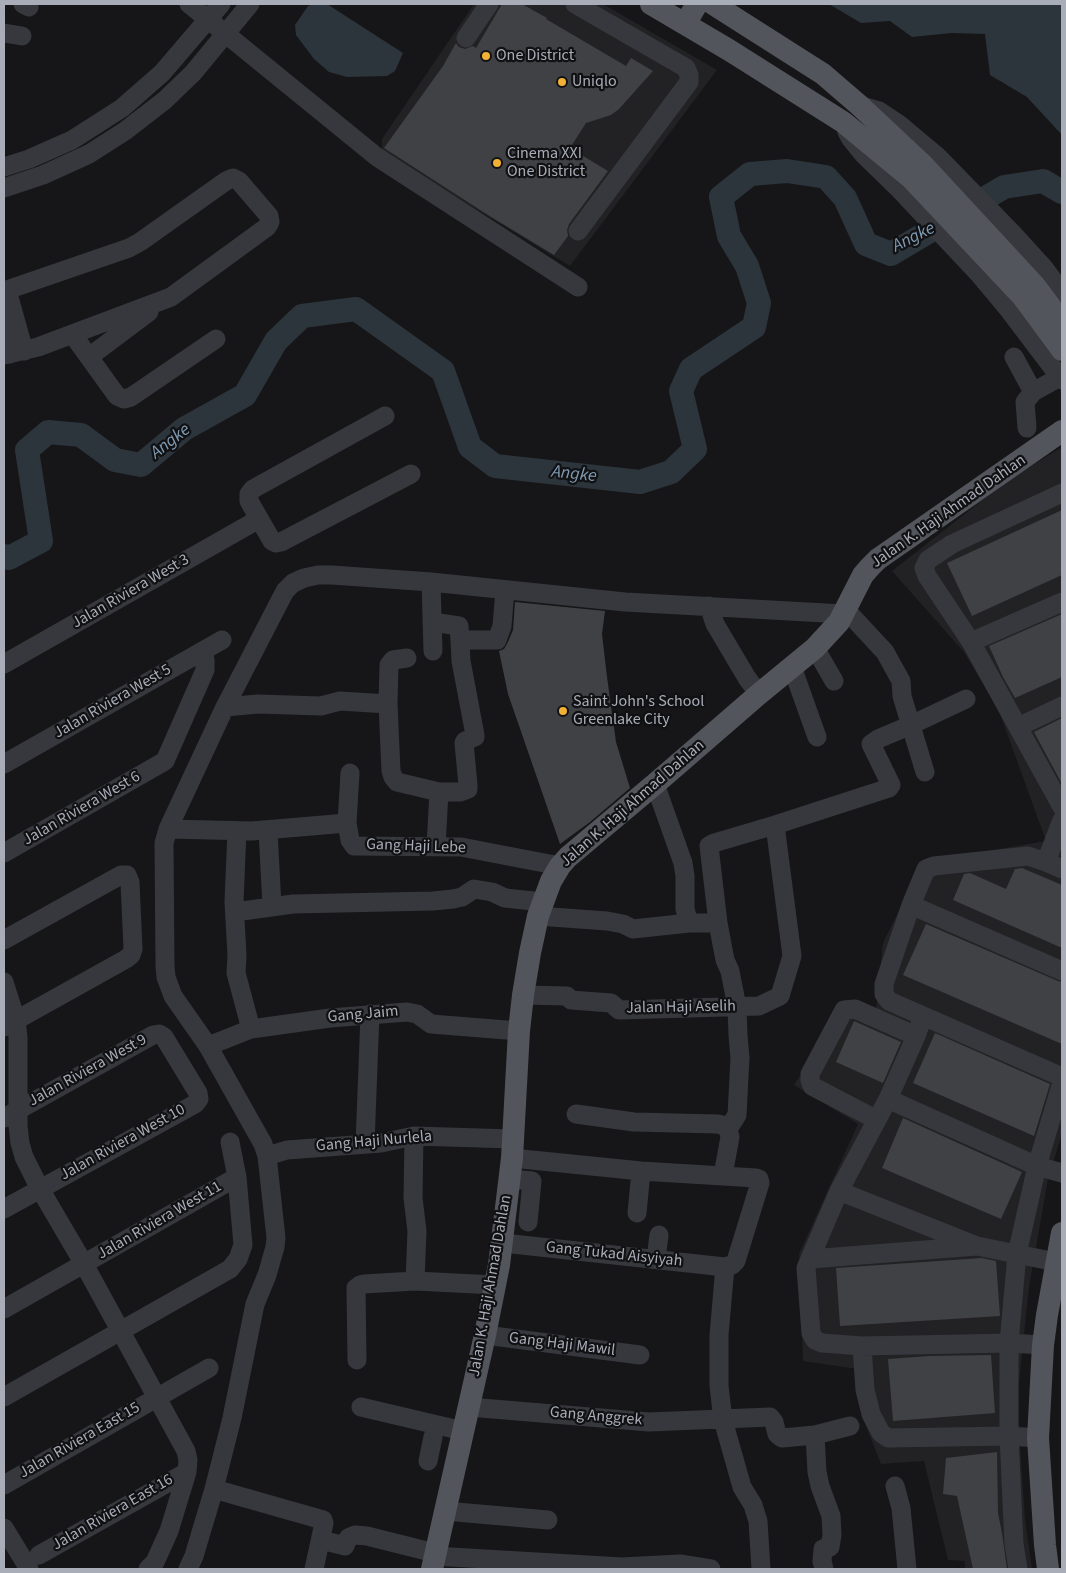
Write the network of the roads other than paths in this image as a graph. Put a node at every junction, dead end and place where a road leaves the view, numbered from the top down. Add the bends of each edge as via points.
1 (189, 4) edge
2 (221, 4) edge
3 (250, 4) edge
4 (488, 4) edge
5 (577, 4) edge
6 (651, 4) edge
7 (697, 4) edge
8 (713, 4) edge
9 (209, 20) junction
10 (685, 24) junction
11 (226, 33) junction
12 (466, 38) dead end
13 (4, 167) edge
14 (918, 172) junction
15 (4, 188) edge
16 (578, 231) dead end
17 (578, 287) dead end
18 (5, 290) edge
19 (1062, 292) edge
20 (170, 297) junction
21 (1062, 322) edge
22 (4, 328) edge
23 (73, 335) junction
24 (216, 339) dead end
25 (1062, 350) edge
26 (12, 354) edge
27 (89, 357) junction
28 (1014, 357) dead end
29 (1061, 378) edge
30 (1034, 392) junction
31 (385, 416) dead end
32 (1027, 428) dead end
33 (1062, 431) edge
34 (411, 474) dead end
35 (1062, 493) edge
36 (259, 519) junction
37 (431, 582) junction
38 (505, 590) junction
39 (1062, 602) edge
40 (709, 606) junction
41 (847, 608) junction
42 (432, 622) junction
43 (222, 640) dead end
44 (460, 640) junction
45 (971, 642) junction
46 (815, 648) junction
47 (202, 651) junction
48 (433, 651) dead end
49 (407, 658) dead end
50 (4, 664) edge
51 (792, 667) junction
52 (834, 681) dead end
53 (759, 694) junction
54 (966, 699) dead end
55 (388, 704) junction
56 (1062, 706) edge
57 (225, 708) junction
58 (911, 725) junction
59 (1018, 727) junction
60 (817, 737) dead end
61 (4, 764) edge
62 (925, 772) dead end
63 (350, 774) dead end
64 (655, 784) junction
65 (439, 792) junction
66 (1062, 807) edge
67 (1062, 820) edge
68 (347, 823) junction
69 (775, 825) junction
70 (168, 829) junction
71 (268, 830) junction
72 (237, 831) junction
73 (436, 846) junction
74 (4, 853) edge
75 (560, 866) junction
76 (1054, 866) edge
77 (911, 905) junction
78 (272, 906) junction
79 (540, 909) junction
80 (235, 912) junction
81 (689, 923) junction
82 (718, 923) junction
83 (4, 940) edge
84 (1062, 971) edge
85 (4, 982) edge
86 (523, 995) junction
87 (737, 1007) junction
88 (370, 1014) junction
89 (923, 1016) junction
90 (10, 1023) edge
91 (251, 1030) junction
92 (519, 1031) junction
93 (159, 1034) joint
94 (916, 1036) junction
95 (208, 1046) junction
96 (1062, 1077) edge
97 (1062, 1082) edge
98 (888, 1099) junction
99 (11, 1114) edge
100 (576, 1114) dead end
101 (877, 1120) junction
102 (728, 1129) junction
103 (414, 1136) junction
104 (230, 1142) dead end
105 (365, 1144) junction
106 (267, 1156) junction
107 (520, 1165) junction
108 (1037, 1166) junction
109 (641, 1171) junction
110 (1062, 1173) edge
111 (724, 1175) junction
112 (237, 1177) junction
113 (40, 1189) junction
114 (839, 1191) junction
115 (4, 1210) edge
116 (637, 1213) dead end
117 (528, 1222) dead end
118 (1062, 1233) edge
119 (659, 1235) dead end
120 (503, 1243) junction
121 (977, 1246) junction
122 (1017, 1254) junction
123 (656, 1259) junction
124 (810, 1259) junction
125 (1056, 1262) junction
126 (84, 1264) junction
127 (725, 1267) junction
128 (415, 1281) junction
129 (495, 1286) junction
130 (4, 1309) edge
131 (120, 1331) junction
132 (485, 1335) junction
133 (1009, 1343) junction
134 (1043, 1345) junction
135 (862, 1346) junction
136 (640, 1355) dead end
137 (357, 1360) dead end
138 (210, 1368) dead end
139 (4, 1397) edge
140 (157, 1398) junction
141 (361, 1406) dead end
142 (469, 1406) junction
143 (723, 1420) junction
144 (850, 1426) dead end
145 (815, 1435) junction
146 (1009, 1436) junction
147 (461, 1437) junction
148 (1038, 1438) junction
149 (428, 1461) dead end
150 (186, 1472) junction
151 (4, 1485) edge
152 (895, 1486) dead end
153 (214, 1490) junction
154 (445, 1511) junction
155 (548, 1520) dead end
156 (4, 1528) edge
157 (321, 1540) junction
158 (434, 1559) edge
159 (34, 1562) edge
160 (148, 1569) edge
161 (188, 1569) edge
162 (314, 1569) edge
163 (711, 1569) edge
164 (761, 1569) edge
165 (824, 1569) edge
166 (907, 1569) edge
167 (1018, 1569) edge
168 (1048, 1569) edge

1 - 9 street
2 - 9 street
3 - 11 street
4 - 12 street
5 - 16 street via 686,68 689,75 689,82
6 - 10 main road
7 - 10 main road
8 - 14 main road via 823,74 859,105
9 - 11 street
9 - 13 street via 162,73 122,108 72,140
10 - 14 main road
11 - 15 street via 193,73 126,132 89,154
11 - 17 street via 377,157
14 - 19 street via 1014,234
14 - 21 main road via 1035,286
14 - 25 main road
14 - 29 street via 978,272
18 - 20 street via 129,248 226,181 233,178 239,181 269,216 270,222
18 - 26 street
20 - 23 street
20 - 27 street
22 - 26 street
23 - 26 street
23 - 27 street
24 - 27 street via 124,399 117,396
28 - 30 street
29 - 30 street
30 - 32 street via 1025,402
31 - 36 street via 252,489 249,501
33 - 41 main road, Jalan K. Haji Ahmad Dahlan via 878,559 863,575
34 - 36 street via 281,542 272,541
35 - 45 street via 952,544 928,560 924,568 926,576
36 - 50 street, Jalan Riviera West 3
37 - 38 street
37 - 42 street
37 - 57 street via 332,575 311,576 293,583 285,592
38 - 40 street via 625,602
38 - 44 street via 502,626 497,640
39 - 45 street
40 - 41 street
40 - 53 street via 715,624
41 - 46 main road, Jalan K. Haji Ahmad Dahlan via 832,631
41 - 58 street via 885,652 901,680
42 - 44 street via 459,626
42 - 48 street
43 - 47 street, Jalan Riviera West 5
44 - 65 street via 475,735 464,743 468,789
45 - 59 street
46 - 51 main road, Jalan K. Haji Ahmad Dahlan
46 - 52 street
47 - 61 street, Jalan Riviera West 5
47 - 74 street, Jalan Riviera West 6 via 206,660 205,670 165,761
49 - 55 street via 390,662
51 - 53 main road, Jalan K. Haji Ahmad Dahlan
51 - 60 street
53 - 64 main road, Jalan K. Haji Ahmad Dahlan
54 - 58 street
55 - 57 street via 340,701 321,706 258,704
55 - 65 street via 393,777 398,782
56 - 59 street
57 - 70 street
58 - 62 street
58 - 69 street via 871,744 891,785 889,788
59 - 66 street
63 - 68 street
64 - 75 main road, Jalan K. Haji Ahmad Dahlan
64 - 81 street via 683,863 685,909
65 - 73 street
67 - 76 street
68 - 71 street, Gang Haji Lebe
68 - 73 street, Gang Haji Lebe via 354,846
69 - 82 street via 709,846
69 - 87 street, Jalan Haji Aselih via 792,956 780,996 759,1006
70 - 72 street, Gang Haji Lebe
70 - 95 street via 164,843 164,966 173,996
71 - 72 street, Gang Haji Lebe
71 - 78 street
72 - 80 street
73 - 75 street, Gang Haji Lebe via 461,847
75 - 79 main road, Jalan K. Haji Ahmad Dahlan
76 - 77 street via 1028,856 934,866 926,869
77 - 84 street
77 - 89 street via 884,984 884,994 889,1000
78 - 79 street via 433,901 462,897 474,889
78 - 80 street
79 - 81 street via 623,924 633,929
79 - 86 main road, Jalan K. Haji Ahmad Dahlan
80 - 91 street via 236,973
81 - 82 street
82 - 87 street
83 - 90 street via 121,875 127,875 130,882 131,955
85 - 90 street
86 - 87 street, Jalan Haji Aselih via 567,996 571,1000 611,1003 619,1010
86 - 92 main road, Jalan K. Haji Ahmad Dahlan
87 - 102 street via 740,1058 737,1115
88 - 91 street, Gang Jaim
88 - 92 street, Gang Jaim via 407,1012 431,1024
88 - 105 street
89 - 94 street
89 - 96 street
90 - 99 street via 18,1037
91 - 95 street, Gang Jaim
92 - 107 main road, Jalan K. Haji Ahmad Dahlan
93 - 99 street, Jalan Riviera West 9
93 - 113 street, Jalan Riviera West 10 via 199,1099
94 - 98 street
94 - 101 street via 856,1009 844,1010 810,1074 812,1086
95 - 106 street
97 - 108 street
98 - 101 street
98 - 108 street
99 - 113 street via 24,1157
100 - 102 street via 634,1122 718,1124
101 - 114 street
102 - 111 street via 730,1136
103 - 105 street, Gang Haji Nurlela
103 - 107 street, Gang Haji Nurlela
103 - 128 street
104 - 112 street
105 - 106 street, Gang Haji Nurlela via 288,1150
106 - 153 street via 275,1247 255,1304
107 - 109 street, Gang Haji Nurlela
107 - 117 street
107 - 120 main road, Jalan K. Haji Ahmad Dahlan
108 - 110 street
108 - 122 street
109 - 111 street, Gang Haji Nurlela
109 - 116 street
111 - 127 street, Gang Haji Nurlela via 756,1178 760,1183 736,1261
112 - 126 street, Jalan Riviera West 11
112 - 131 street via 243,1245 238,1259 230,1269
113 - 115 street, Jalan Riviera West 10
113 - 126 street
114 - 121 street
114 - 124 street
118 - 125 main road
119 - 123 street
120 - 123 street, Gang Tukad Aisyiyah
120 - 129 main road, Jalan K. Haji Ahmad Dahlan
121 - 122 street
121 - 124 street
122 - 125 street
122 - 133 street
123 - 127 street, Gang Tukad Aisyiyah
124 - 135 street via 806,1268 811,1333 815,1340
125 - 134 main road
126 - 130 street, Jalan Riviera West 11
126 - 131 street
127 - 143 street via 719,1335
128 - 129 street
128 - 137 street via 364,1284 356,1288
129 - 132 main road, Jalan K. Haji Ahmad Dahlan
131 - 139 street
131 - 140 street
132 - 136 street, Gang Haji Mawil
132 - 142 main road, Jalan K. Haji Ahmad Dahlan
133 - 134 street
133 - 135 street
133 - 146 street
134 - 148 main road
135 - 146 street via 865,1390 871,1414 881,1433 888,1438
138 - 140 street, Jalan Riviera East 15
140 - 150 street via 186,1451
140 - 151 street, Jalan Riviera East 15
141 - 147 street
142 - 143 street, Gang Anggrek via 649,1422
142 - 147 main road, Jalan K. Haji Ahmad Dahlan
143 - 145 street, Gang Anggrek via 770,1417 782,1438
143 - 164 street via 742,1487 753,1504 758,1521
144 - 145 street
145 - 165 street via 817,1472 831,1516 830,1547 823,1549
146 - 148 street
146 - 167 street
147 - 149 street via 427,1436
147 - 154 main road, Jalan K. Haji Ahmad Dahlan
148 - 168 main road
150 - 159 street, Jalan Riviera East 16
150 - 160 street via 169,1531 155,1562
152 - 166 street via 901,1508
153 - 157 street via 323,1520
153 - 161 street
154 - 155 street
154 - 158 main road, Jalan K. Haji Ahmad Dahlan
156 - 159 street
157 - 158 street via 345,1546 348,1538 367,1536
157 - 162 street
158 - 163 street via 548,1561 622,1567 680,1564

